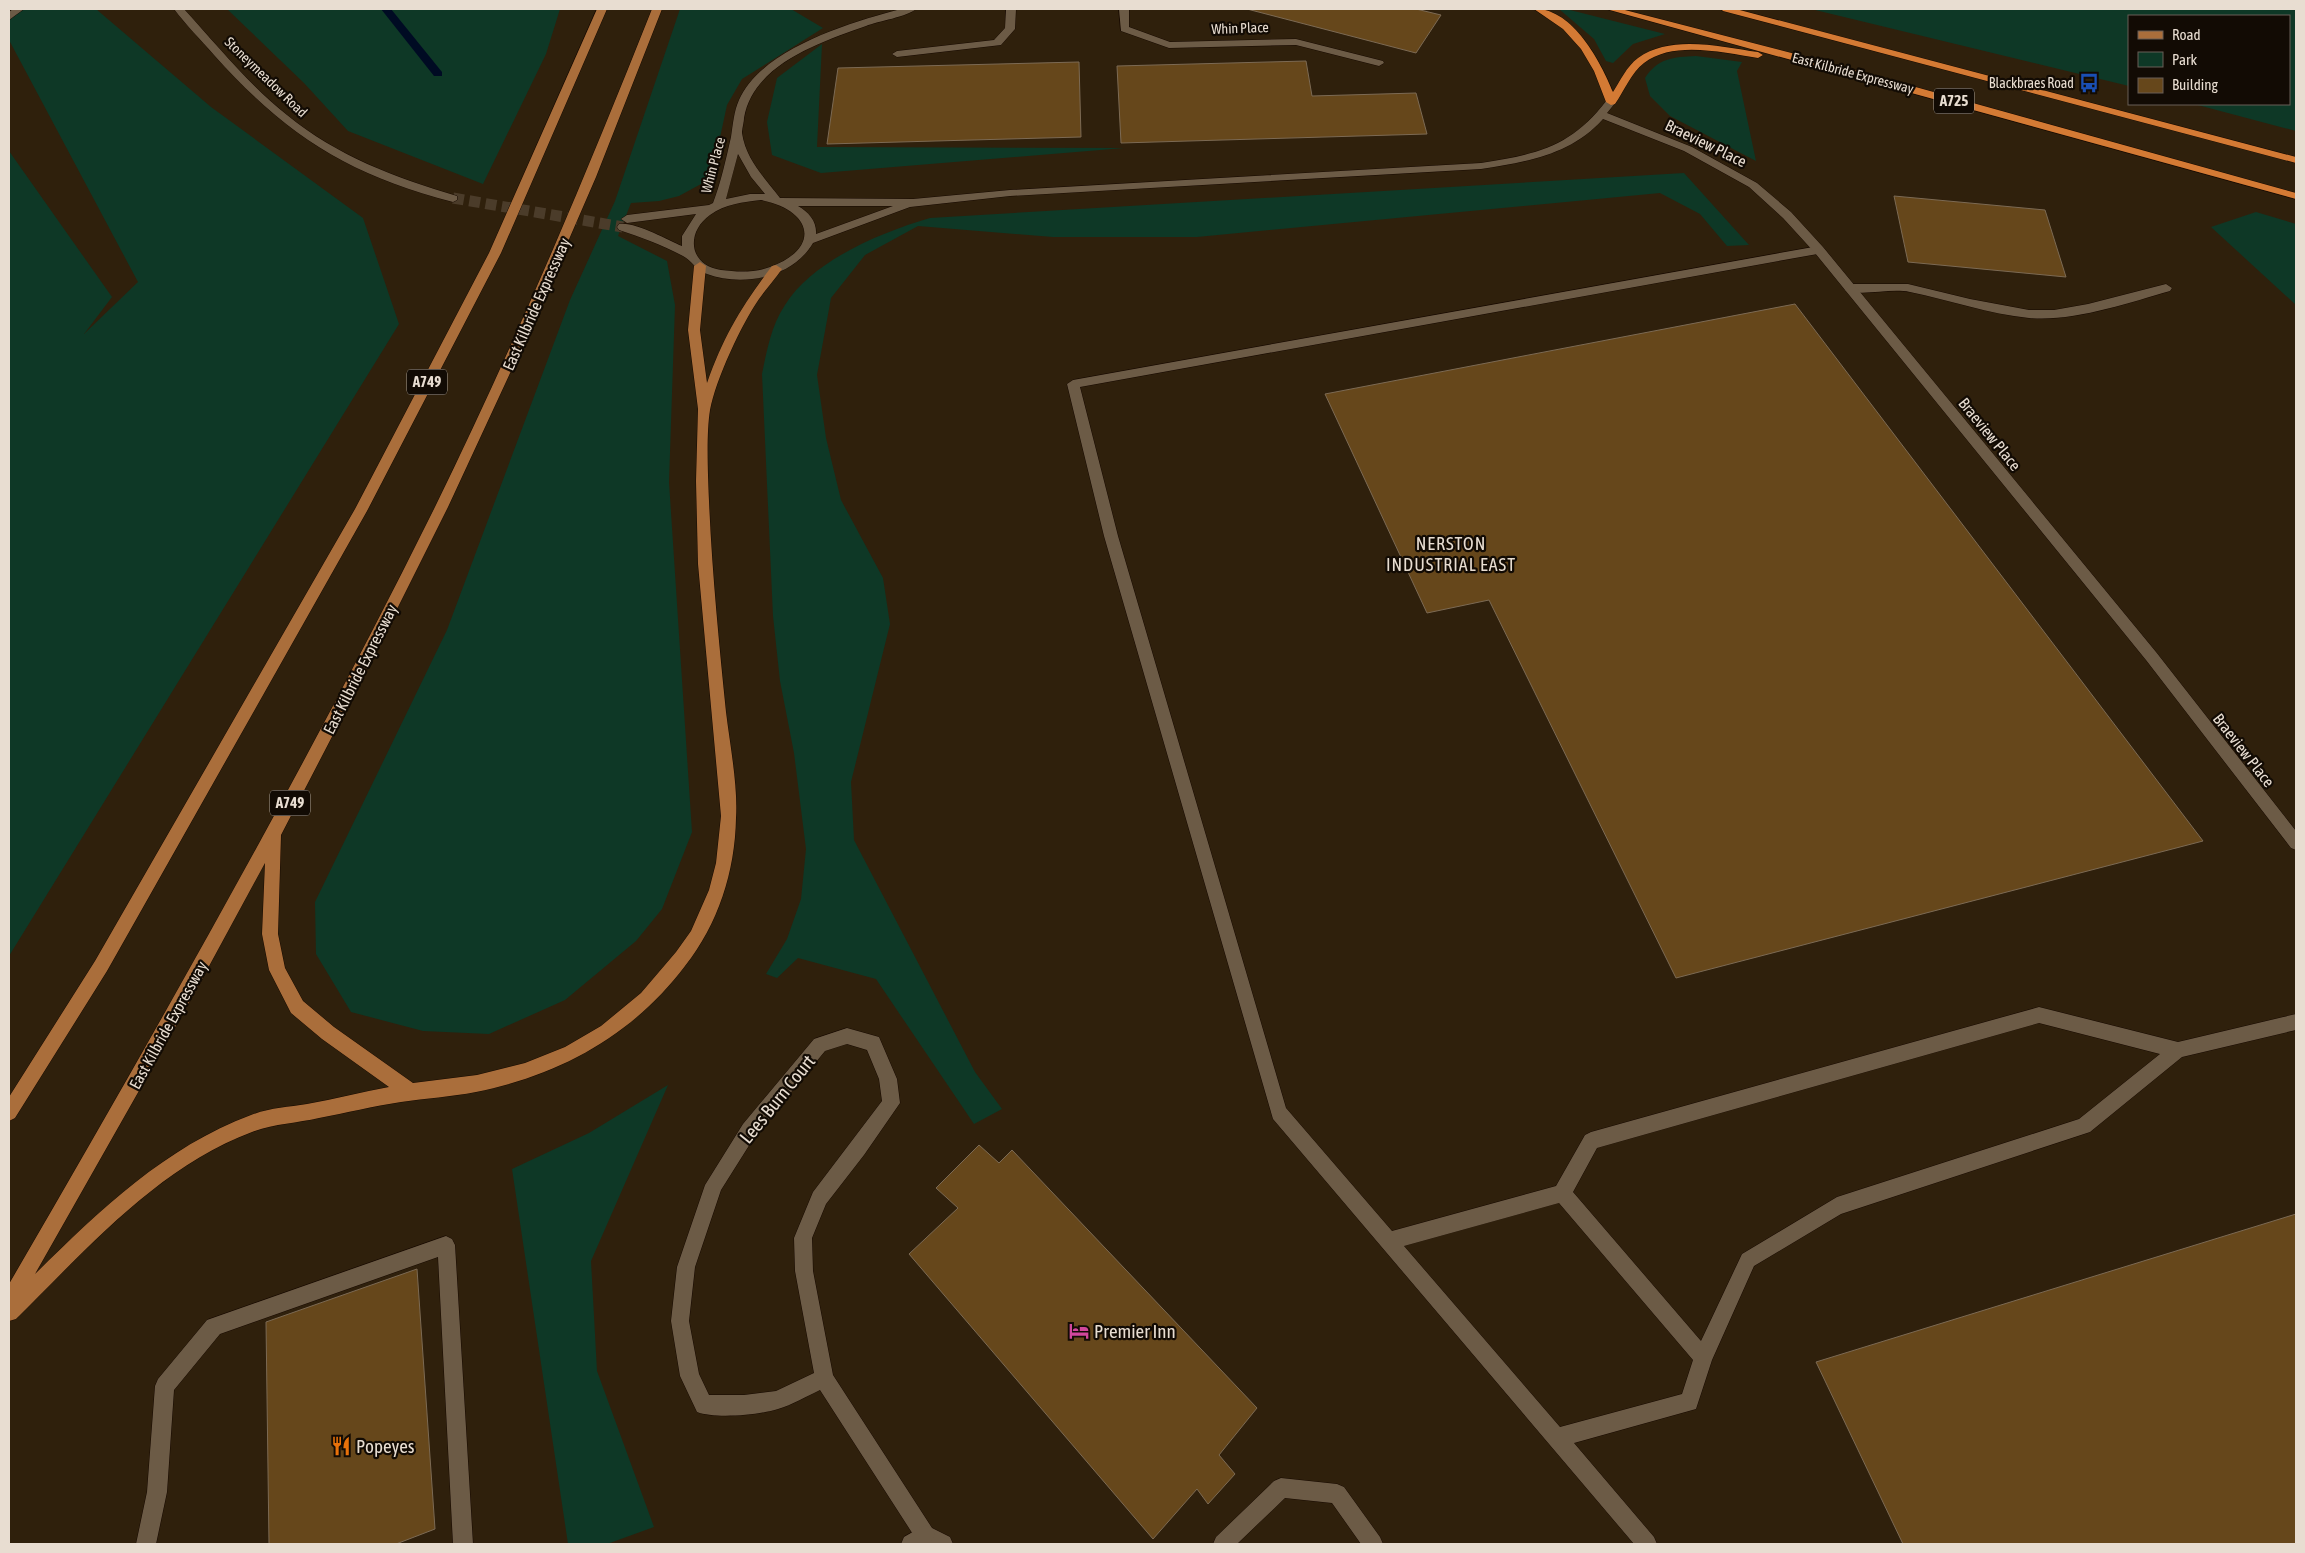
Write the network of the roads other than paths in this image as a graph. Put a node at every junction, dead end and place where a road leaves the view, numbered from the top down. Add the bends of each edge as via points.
1 (19, 9) edge
2 (179, 9) edge
3 (602, 9) edge
4 (657, 9) edge
5 (911, 9) edge
6 (1011, 9) edge
7 (1124, 9) edge
8 (1539, 9) edge
9 (1611, 9) edge
10 (1726, 9) edge
11 (9, 17) edge
12 (897, 54) dead end
13 (1379, 63) dead end
14 (1822, 64) junction
15 (1611, 102) junction
16 (1602, 115) junction
17 (737, 131) junction
18 (2296, 160) edge
19 (2296, 196) edge
20 (453, 198) tunnel mouth
21 (775, 198) junction
22 (787, 202) junction
23 (913, 203) junction
24 (715, 207) junction
25 (808, 241) junction
26 (1819, 250) junction
27 (690, 255) junction
28 (700, 266) junction
29 (776, 269) junction
30 (1850, 288) junction
31 (2166, 288) dead end
32 (704, 409) junction
33 (274, 833) junction
34 (2296, 843) edge
35 (2296, 1022) edge
36 (2178, 1050) junction
37 (411, 1092) junction
38 (9, 1112) edge
39 (1562, 1193) junction
40 (1389, 1241) junction
41 (9, 1301) edge
42 (9, 1312) edge
43 (1703, 1358) junction
44 (824, 1378) junction
45 (1556, 1438) junction
46 (918, 1539) edge
47 (146, 1544) edge
48 (463, 1544) edge
49 (943, 1544) edge
50 (1222, 1544) edge
51 (1373, 1544) edge
52 (1647, 1544) edge

1 - 11 street
2 - 20 street, Stoneymeadow Road via 254,89 304,134 379,174
3 - 38 main road, A749 via 494,253 360,511 101,966
4 - 33 main road, East Kilbride Expressway / A749 via 592,177 543,291 423,547
5 - 17 street, Whin Place via 850,28 783,60 746,94
6 - 12 street via 1010,29 997,43
7 - 13 street, Whin Place via 1124,29 1169,45 1296,42
8 - 15 highway via 1572,30 1588,48
9 - 14 highway, East Kilbride Expressway / A725
10 - 18 highway, East Kilbride Expressway / A725
14 - 15 highway via 1689,48 1666,50 1639,62
14 - 19 highway, East Kilbride Expressway / A725
15 - 16 street
16 - 23 street via 1570,142 1546,153 1481,166 1000,194
16 - 26 street, Braeview Place via 1688,149 1753,185
17 - 21 street, Whin Place via 747,165
17 - 24 street, Whin Place via 728,174
21 - 22 street
21 - 24 street via 745,198
22 - 23 street
22 - 25 street via 807,219
23 - 25 street
24 - 27 street via 691,228 687,242
24 - 27 street via 625,223
25 - 29 street via 791,261
26 - 30 street, Braeview Place
26 - 40 street via 1073,384 1111,536 1279,1112
27 - 28 street
28 - 29 street via 716,274 735,277
28 - 32 main road via 694,330
29 - 32 main road via 751,301 734,331
30 - 31 street via 1908,288 2029,314 2054,314
30 - 34 street, Braeview Place via 2151,656
32 - 37 main road via 704,564 729,816 717,891 704,921 678,964 652,994 586,1045 546,1064 505,1077
33 - 37 main road via 270,934 276,970 297,1006 328,1033
33 - 41 main road, East Kilbride Expressway / A749 via 144,1069
35 - 36 street
36 - 39 street via 2039,1015 1591,1141
36 - 43 street via 2084,1126 1837,1206 1748,1260
37 - 42 main road via 254,1122 212,1141 166,1170 105,1220
39 - 40 street
39 - 43 street
40 - 45 street
43 - 45 street via 1689,1402
44 - 44 street, Lees Burn Court via 804,1271 802,1238 819,1198 891,1103 888,1079 873,1044 847,1036 820,1045 748,1130 714,1185 686,1267 680,1321 690,1376 704,1405 744,1405 777,1400
44 - 46 street, Lees Burn Court
45 - 52 street
46 - 49 street, Lees Burn Court
47 - 48 street via 157,1492 165,1386 214,1327 446,1245
50 - 51 street via 1281,1488 1337,1494

